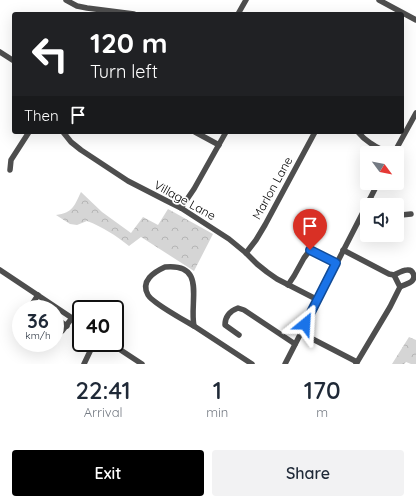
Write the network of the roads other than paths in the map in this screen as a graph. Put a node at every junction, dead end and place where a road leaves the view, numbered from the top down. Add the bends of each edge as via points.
1 (66, 0) edge
2 (246, 0) edge
3 (380, 0) edge
4 (97, 12) edge
5 (239, 12) edge
6 (402, 12) edge
7 (404, 13) edge
8 (416, 20) edge
9 (0, 52) edge
10 (12, 60) edge
11 (416, 113) edge
12 (28, 134) edge
13 (65, 134) edge
14 (199, 134) edge
15 (225, 134) edge
16 (314, 134) edge
17 (360, 134) edge
18 (219, 145) junction
19 (375, 146) edge
20 (398, 146) edge
21 (10, 170) dead end
22 (182, 208) junction
23 (410, 214) dead end
24 (404, 215) edge
25 (360, 218) edge
26 (343, 250) junction
27 (246, 253) junction
28 (336, 263) junction
29 (0, 270) edge
30 (394, 275) junction
31 (288, 285) junction
32 (400, 287) junction
33 (38, 295) junction
34 (35, 300) edge
35 (318, 300) junction
36 (72, 318) joint
37 (66, 326) joint
38 (194, 326) junction
39 (64, 329) edge
40 (301, 333) junction
41 (239, 335) dead end
42 (295, 344) junction
43 (90, 352) edge
44 (124, 352) edge
45 (356, 363) edge
46 (84, 364) edge
47 (142, 364) edge
48 (252, 364) edge
49 (285, 364) edge

1 - 4 street
2 - 5 street
3 - 6 street
7 - 8 street
9 - 10 street
11 - 20 street
12 - 21 street via 11,160
13 - 22 street, Village Lane via 81,150 128,181
14 - 18 street
15 - 18 street
16 - 27 street, Marlon Lane via 265,225
17 - 19 street
18 - 22 street
22 - 27 street, Village Lane
23 - 24 street
25 - 26 street
26 - 28 street
26 - 30 street
27 - 31 street, Village Lane via 267,272
28 - 31 street via 310,250
28 - 35 street
29 - 33 street
30 - 32 street
30 - 32 street via 407,270 414,273 412,281
31 - 35 street, Village Lane
32 - 45 street
33 - 34 street
33 - 36 street
35 - 40 street
36 - 37 street
37 - 39 street
38 - 38 street via 148,296 146,284 157,270 173,266 189,273 194,284
38 - 48 street
40 - 42 street
40 - 45 street
41 - 42 street via 225,325 230,312 238,308
42 - 49 street
43 - 46 street
44 - 47 street

